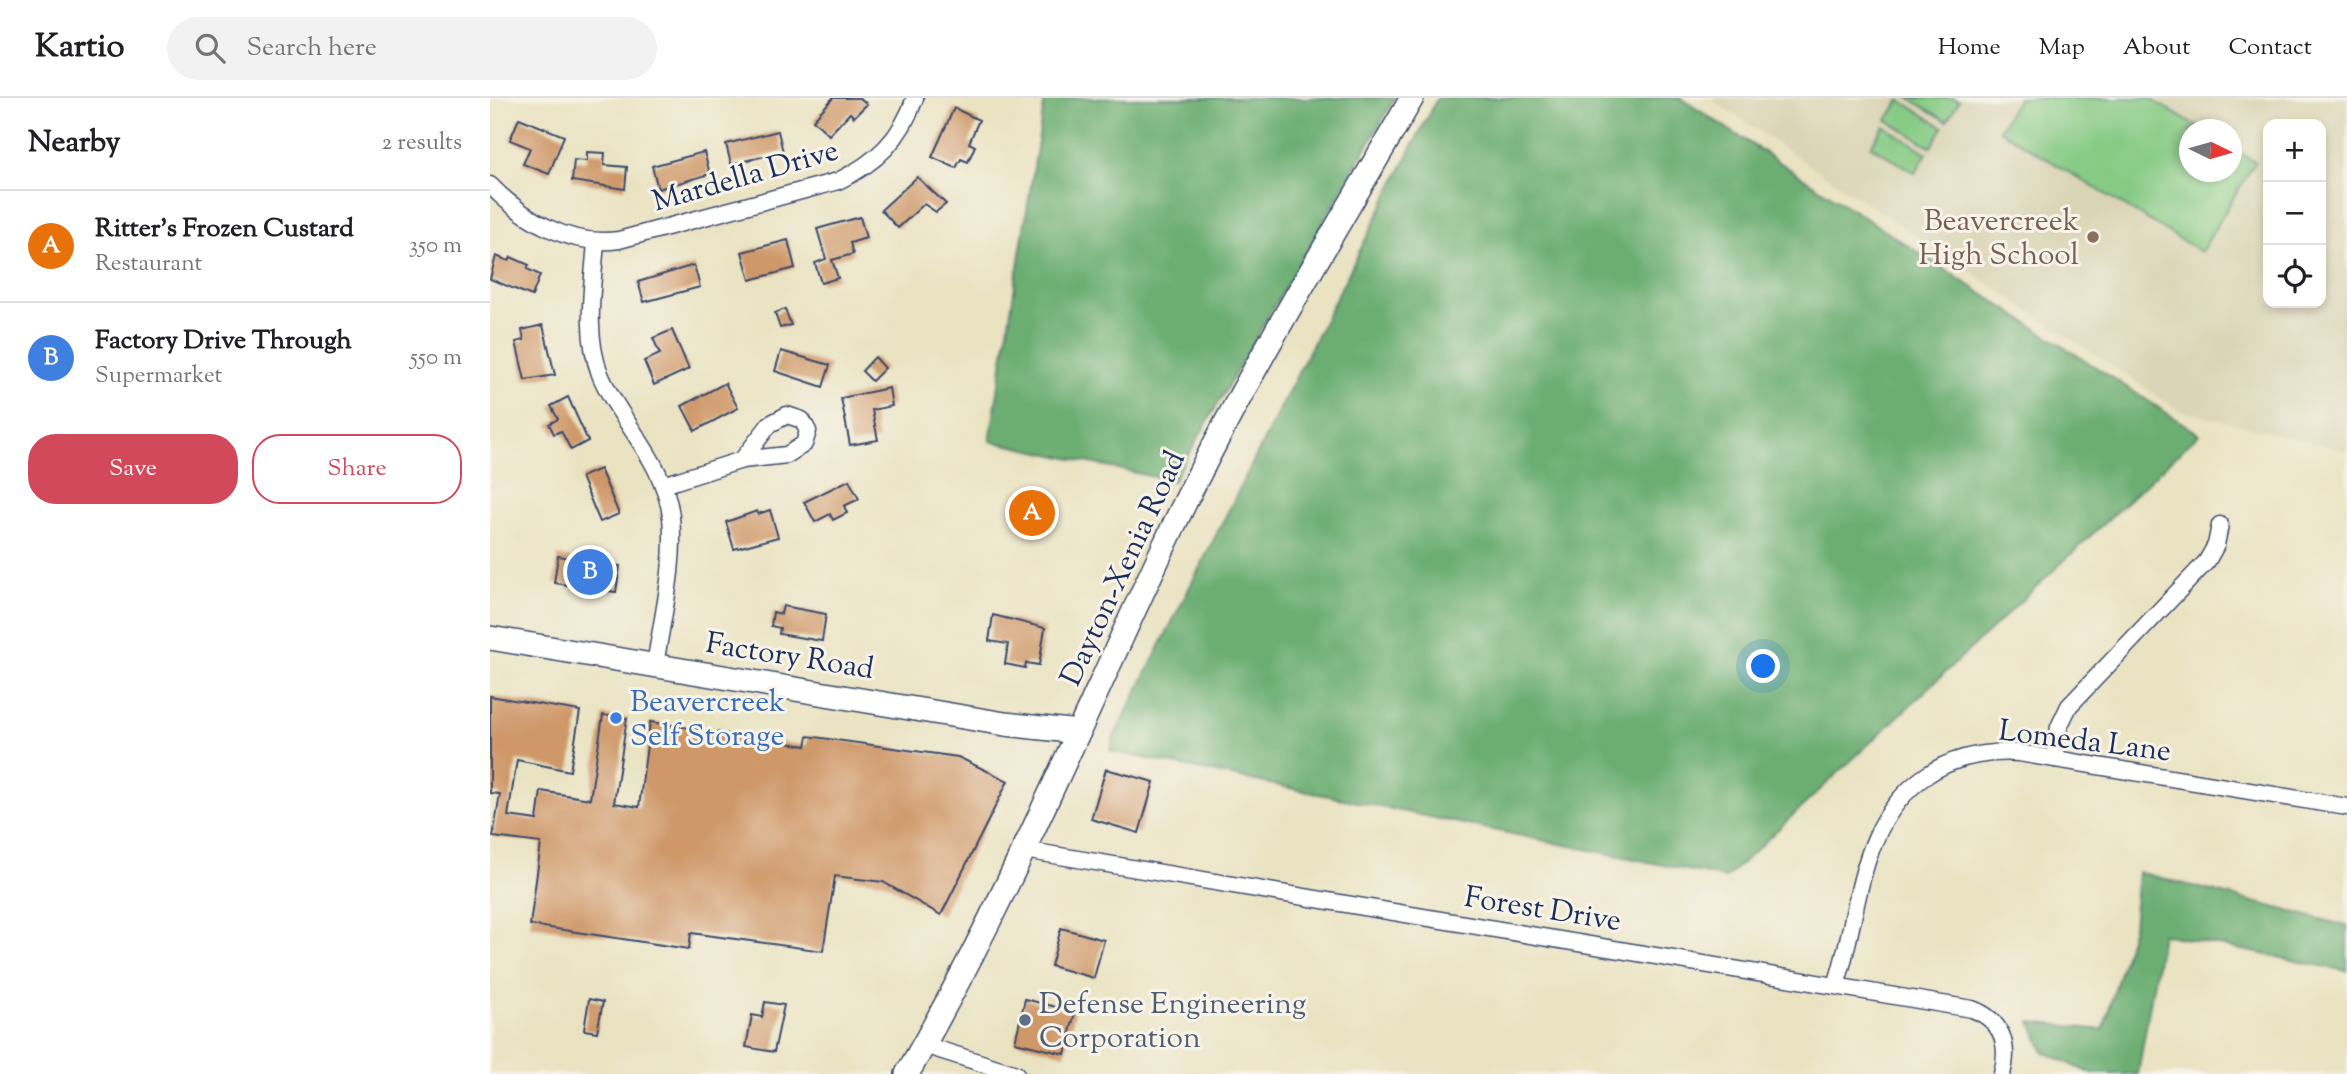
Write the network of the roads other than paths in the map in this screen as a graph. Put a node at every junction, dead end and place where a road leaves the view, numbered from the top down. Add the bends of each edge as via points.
1 (915, 98) edge
2 (1412, 98) edge
3 (490, 185) edge
4 (596, 242) junction
5 (741, 460) dead end
6 (663, 485) junction
7 (2220, 525) dead end
8 (490, 638) edge
9 (654, 666) junction
10 (1079, 732) junction
11 (2055, 759) junction
12 (2347, 807) edge
13 (1024, 850) junction
14 (1836, 985) junction
15 (924, 1045) junction
16 (907, 1074) edge
17 (1016, 1074) edge
18 (2002, 1074) edge

1 - 4 street, Mardella Drive via 889,146 838,181 619,240
2 - 10 main road, Dayton-Xenia Road via 1235,407
3 - 4 street via 536,222
4 - 6 street via 591,322 596,360 607,388
5 - 6 street
6 - 9 street via 671,517 671,546
7 - 11 street via 2207,561 2069,706 2059,727
8 - 9 main road, Factory Road
9 - 10 main road, Factory Road
10 - 13 main road, Dayton-Xenia Road
11 - 12 street, Lomeda Lane
11 - 14 street, Lomeda Lane via 2008,752 1972,756 1934,771 1904,794 1876,837 1862,876
13 - 14 street, Forest Drive
13 - 15 main road, Dayton-Xenia Road
14 - 18 street, Forest Drive via 1980,1012 2003,1036
15 - 16 main road, Dayton-Xenia Road
15 - 17 street

